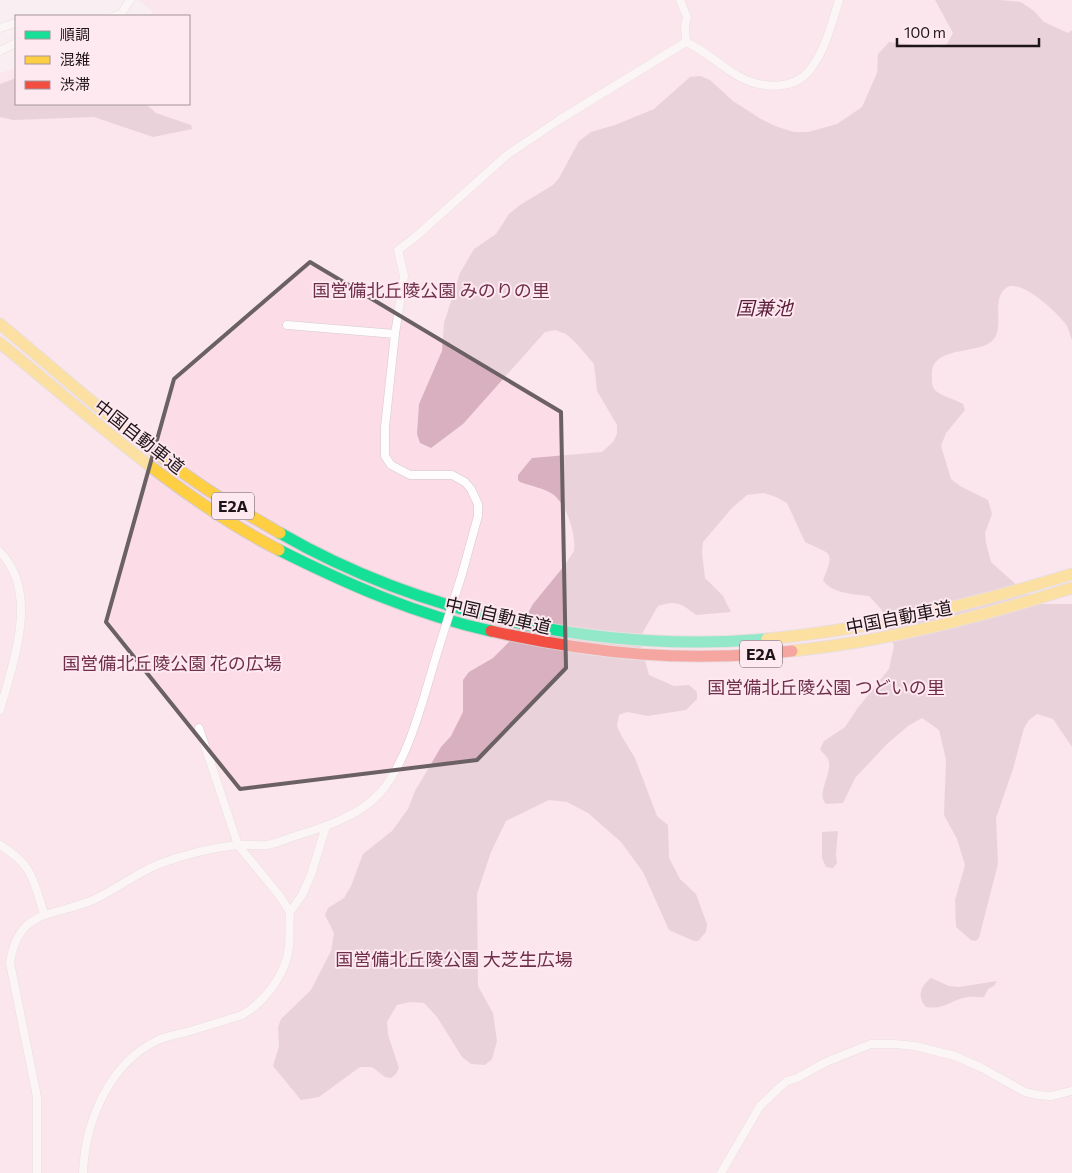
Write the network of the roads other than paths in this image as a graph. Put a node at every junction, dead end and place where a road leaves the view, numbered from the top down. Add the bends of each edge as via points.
1 (130, 0) edge
2 (680, 0) edge
3 (839, 0) edge
4 (118, 15) edge
5 (15, 24) edge
6 (0, 28) edge
7 (686, 42) junction
8 (15, 44) edge
9 (0, 51) edge
10 (0, 324) edge
11 (287, 325) dead end
12 (395, 334) junction
13 (0, 343) edge
14 (0, 552) edge
15 (1072, 574) edge
16 (1072, 588) edge
17 (0, 710) edge
18 (199, 728) dead end
19 (326, 826) junction
20 (0, 845) edge
21 (238, 845) junction
22 (290, 912) junction
23 (44, 914) junction
24 (1072, 1091) edge
25 (37, 1173) edge
26 (82, 1173) edge
27 (721, 1173) edge

1 - 4 street
2 - 7 street via 687,18
3 - 7 street via 812,69 802,78 784,85 756,84
5 - 6 street
7 - 12 street via 507,155 398,250 404,276
8 - 9 street
10 - 15 highway, 中国自動車道 / E2A via 150,447 243,512 323,556 372,578 422,597 505,620 564,631 653,641 756,640 863,626 968,604
11 - 12 street
12 - 19 street, bridge via 385,456 391,465 410,475 452,475 465,482 478,504 478,516 408,742 395,773 378,795 357,811
13 - 16 highway, 中国自動車道 / E2A via 184,490 274,547 381,596 502,634 652,656 756,654 869,641 922,630
14 - 17 street via 15,575 22,626
18 - 21 street
19 - 21 street via 267,845
19 - 22 street via 311,875
20 - 23 street via 22,861 30,872
21 - 22 street via 280,895
21 - 23 street via 159,864 93,900
22 - 26 street via 285,962 265,997 254,1008 242,1015 158,1040 124,1063 93,1118
23 - 25 street via 34,919 21,933 10,963 37,1097
24 - 27 street via 1051,1096 1031,1093 954,1056 915,1046 871,1044 826,1062 778,1088 760,1106

